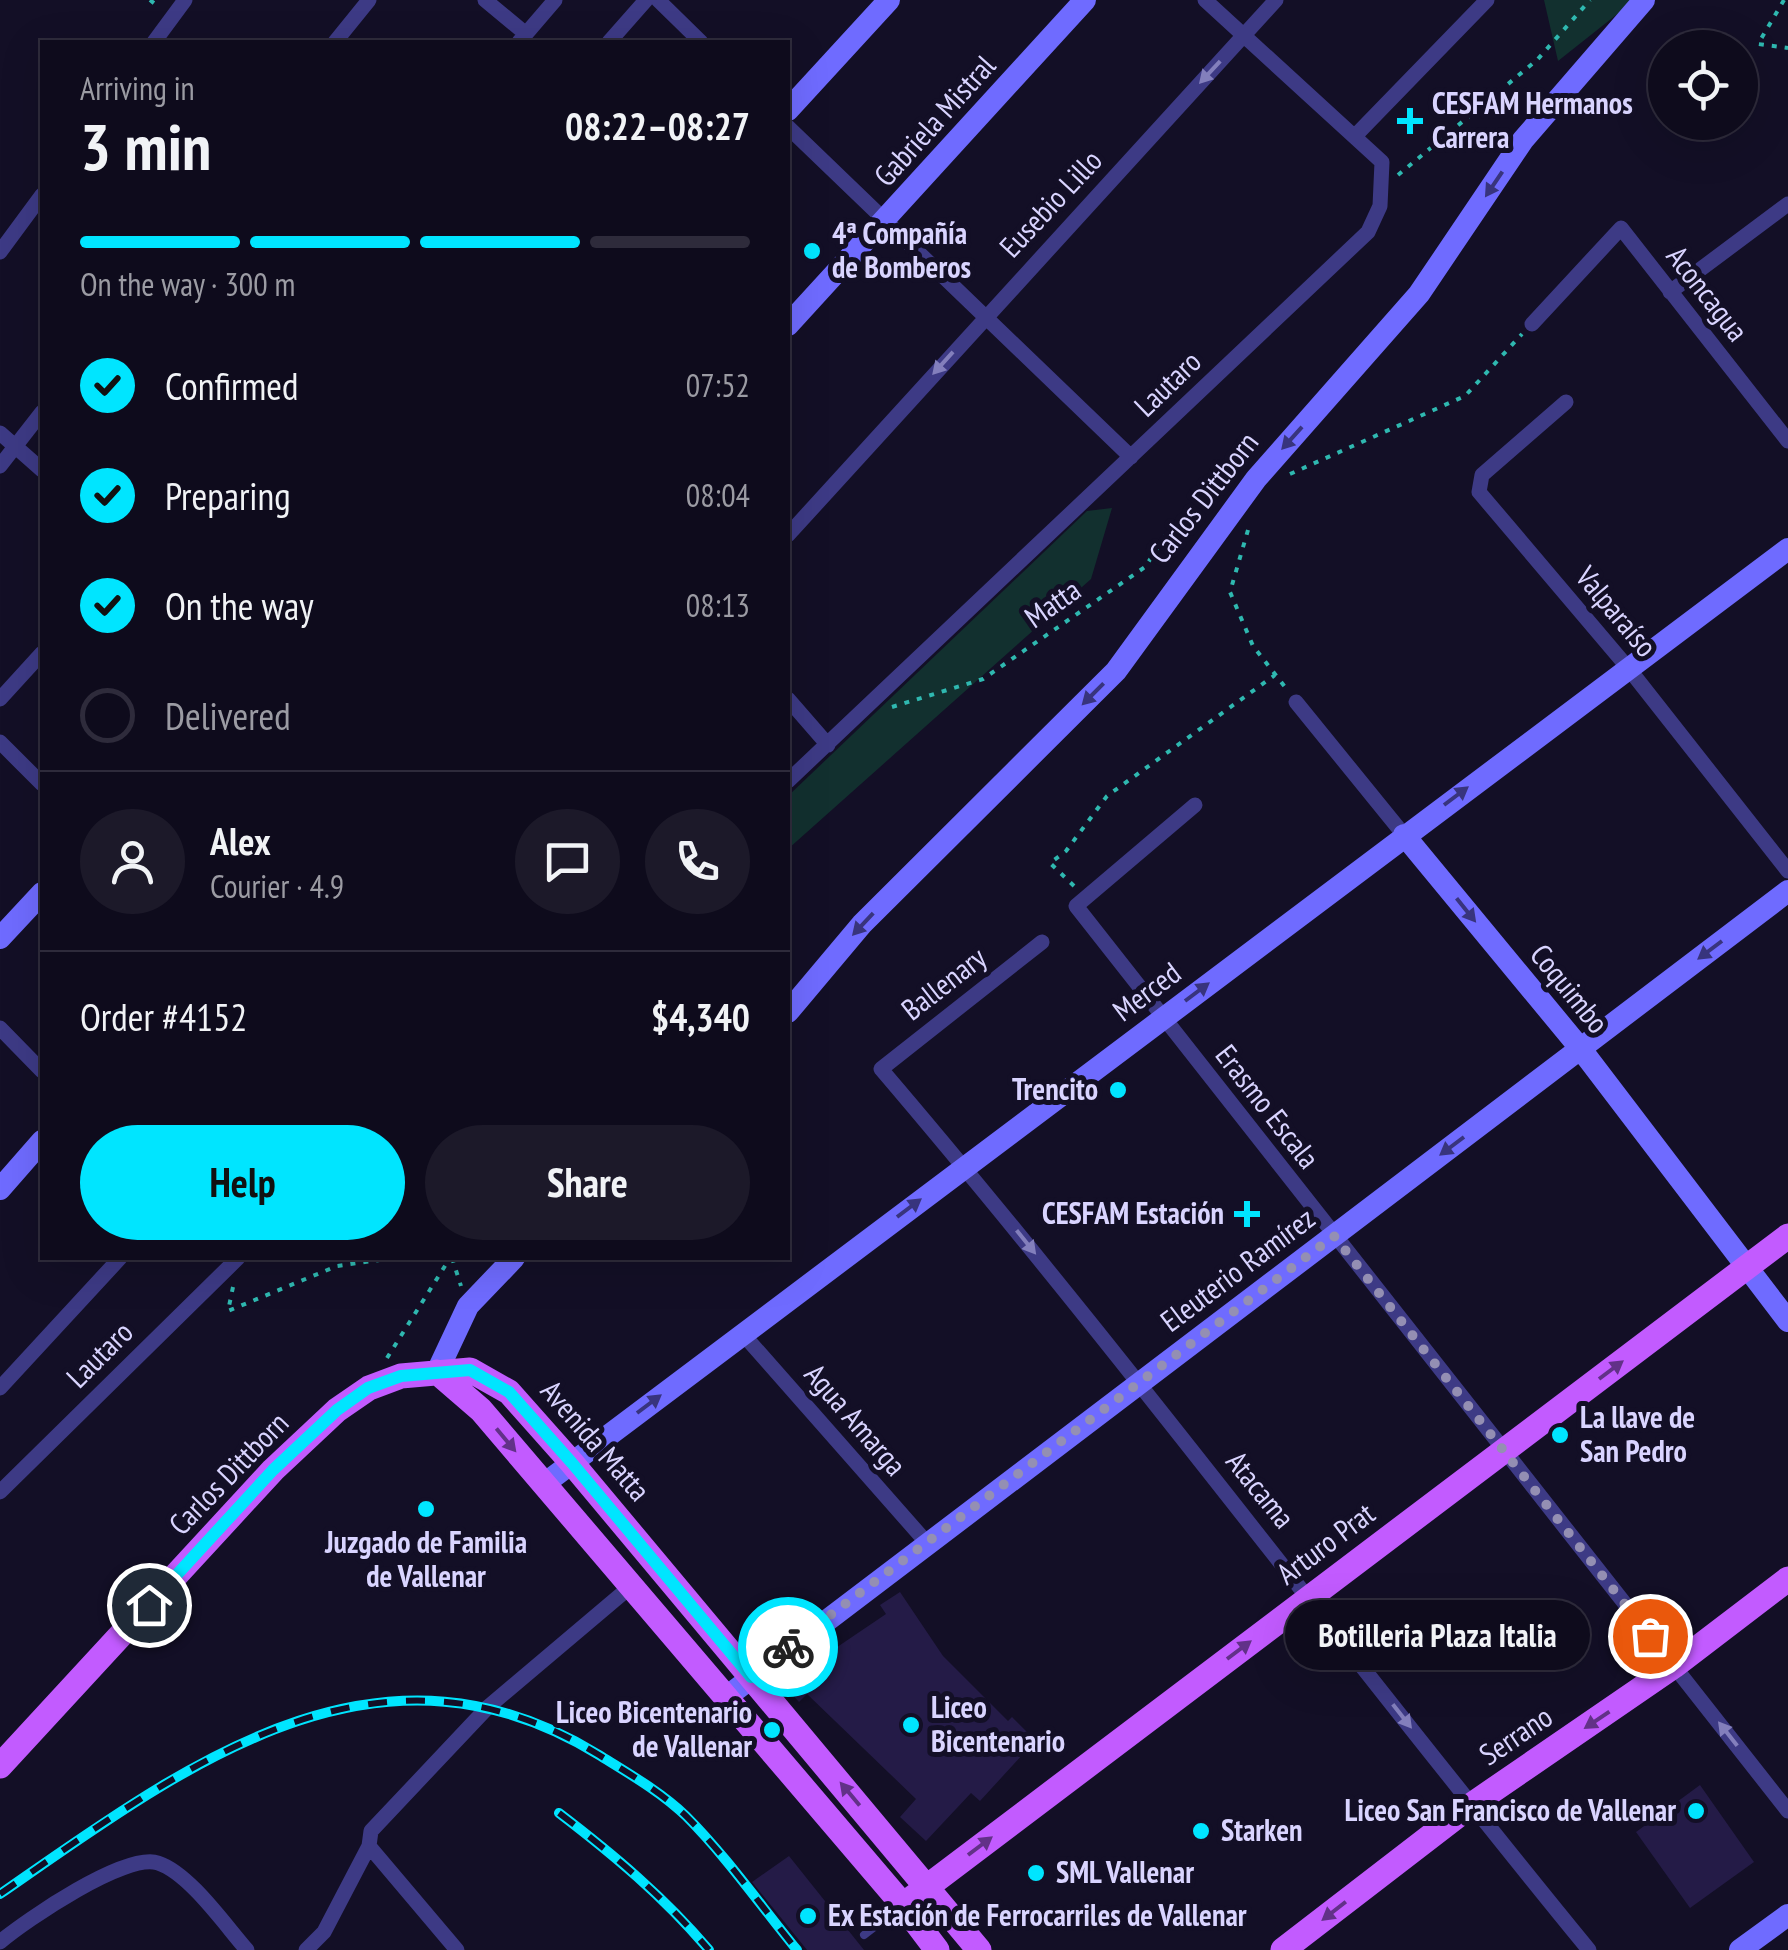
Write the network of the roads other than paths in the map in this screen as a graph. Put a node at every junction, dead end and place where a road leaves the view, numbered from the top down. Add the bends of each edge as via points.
1 (185, 0) edge
2 (369, 0) edge
3 (485, 0) edge
4 (555, 0) edge
5 (646, 0) edge
6 (658, 0) edge
7 (888, 0) edge
8 (1085, 0) edge
9 (1206, 0) edge
10 (1276, 0) edge
11 (1487, 0) edge
12 (1644, 0) edge
13 (158, 36) edge
14 (1242, 36) junction
15 (523, 38) edge
16 (337, 40) edge
17 (611, 40) edge
18 (699, 40) edge
19 (790, 108) edge
20 (790, 130) edge
21 (1355, 136) junction
22 (40, 198) edge
23 (1788, 204) edge
24 (886, 220) junction
25 (0, 252) edge
26 (1670, 292) junction
27 (985, 316) junction
28 (790, 318) edge
29 (1532, 324) road end
30 (1566, 402) dead end
31 (40, 415) edge
32 (0, 433) edge
33 (1788, 441) edge
34 (16, 448) junction
35 (1131, 458) junction
36 (0, 466) edge
37 (40, 468) edge
38 (790, 532) edge
39 (1788, 549) edge
40 (40, 655) edge
41 (1628, 669) junction
42 (0, 699) edge
43 (790, 701) edge
44 (1296, 702) road end
45 (0, 742) edge
46 (828, 745) junction
47 (790, 779) edge
48 (40, 782) edge
49 (1195, 804) dead end
50 (1404, 835) junction
51 (1788, 871) edge
52 (1788, 891) edge
53 (40, 895) edge
54 (0, 938) edge
55 (1042, 942) dead end
56 (790, 1010) edge
57 (1162, 1019) junction
58 (0, 1028) edge
59 (1580, 1048) junction
60 (40, 1068) edge
61 (881, 1069) joint
62 (40, 1143) edge
63 (964, 1166) junction
64 (0, 1189) edge
65 (1334, 1236) junction
66 (1788, 1236) edge
67 (118, 1260) edge
68 (236, 1260) edge
69 (512, 1260) edge
70 (1747, 1267) junction
71 (1788, 1321) edge
72 (742, 1333) junction
73 (437, 1372) junction
74 (1140, 1382) junction
75 (0, 1388) edge
76 (1504, 1452) junction
77 (572, 1463) junction
78 (544, 1484) junction
79 (0, 1492) edge
80 (928, 1543) junction
81 (1788, 1579) edge
82 (630, 1587) junction
83 (1310, 1597) junction
84 (1674, 1666) junction
85 (751, 1677) junction
86 (726, 1698) junction
87 (0, 1766) edge
88 (1470, 1806) junction
89 (1788, 1811) edge
90 (369, 1846) junction
91 (928, 1885) junction
92 (903, 1905) junction
93 (1788, 1915) edge
94 (864, 1935) dead end
95 (0, 1942) edge
96 (247, 1950) edge
97 (306, 1950) edge
98 (458, 1950) edge
99 (937, 1950) edge
100 (980, 1950) edge
101 (1283, 1950) edge
102 (1589, 1950) edge
103 (1740, 1950) edge

1 - 13 street
2 - 16 street
3 - 15 street
4 - 15 street
5 - 17 street
6 - 18 street
7 - 19 main road
8 - 24 main road, Gabriela Mistral
9 - 14 street
10 - 14 street, Eusebio Lillo
11 - 21 street
12 -> 56 main road, Carlos Dittborn via 1523,140 1419,294 1116,671 862,924
14 - 21 street
14 -> 27 street, Eusebio Lillo
20 - 24 street
21 - 35 street, Lautaro via 1382,162 1380,206 1368,232
22 - 25 street
23 - 26 street
24 - 27 street
24 - 28 main road, Gabriela Mistral
26 - 29 street, Aconcagua via 1621,228
26 - 33 street, Aconcagua
27 - 35 street
27 -> 38 street, Eusebio Lillo
30 - 41 street, Valparaíso via 1482,475 1479,492
31 - 34 street
32 - 34 street
34 - 36 street
34 - 37 street
35 - 46 street, Lautaro
39 - 41 main road, Merced
40 - 42 street
50 -> 41 main road, Merced
41 - 51 street, Valparaíso
43 - 46 street
44 - 50 street, Coquimbo
45 - 48 street
46 - 47 street, Lautaro
49 - 57 street, Erasmo Escala via 1080,901
57 -> 50 main road, Merced
50 -> 59 main road, Coquimbo
52 -> 59 main road, Eleuterio Ramírez
53 - 54 main road
55 - 61 street, Ballenary
57 - 63 main road, Merced
57 - 65 street, Erasmo Escala
58 - 60 street
59 -> 65 main road, Eleuterio Ramírez
59 - 70 main road, Coquimbo
61 - 63 street, Atacama
62 - 64 main road
72 -> 63 main road, Merced
63 -> 74 street, Atacama
65 - 74 main road, Eleuterio Ramírez
65 - 76 street, Erasmo Escala
66 - 70 main road, Arturo Prat
67 - 75 street
68 - 79 street, Lautaro
69 - 73 main road via 468,1306
70 - 71 main road, Coquimbo
76 -> 70 main road, Arturo Prat
77 -> 72 main road, Merced
72 - 80 street, Agua Amarga
73 - 77 main road, Avenida Matta via 470,1370 509,1392
73 -> 78 main road via 481,1410
73 - 87 main road, Carlos Dittborn via 368,1388 337,1410 273,1470
74 - 80 main road, Eleuterio Ramírez
74 - 83 street, Atacama
76 - 83 main road, Arturo Prat
76 - 84 street, Erasmo Escala
77 - 78 main road, Merced
77 - 85 main road, Avenida Matta
78 - 82 main road
80 - 85 main road, Eleuterio Ramírez
81 - 84 main road, Serrano
82 - 86 main road
82 - 90 street via 488,1708 371,1830
83 -> 88 street, Atacama
91 -> 83 main road, Arturo Prat
84 -> 88 main road, Serrano
89 -> 84 street, Erasmo Escala
85 - 86 main road, Eleuterio Ramírez
91 -> 85 main road, Avenida Matta
86 - 92 main road
88 -> 101 main road, Serrano
88 - 102 street, Atacama
90 - 97 street via 324,1932
90 - 98 street
91 - 92 main road, Arturo Prat
91 - 100 main road, Avenida Matta
92 - 94 lane
92 - 99 main road
93 - 103 main road
95 - 96 street via 82,1888 126,1866 155,1861 179,1874

